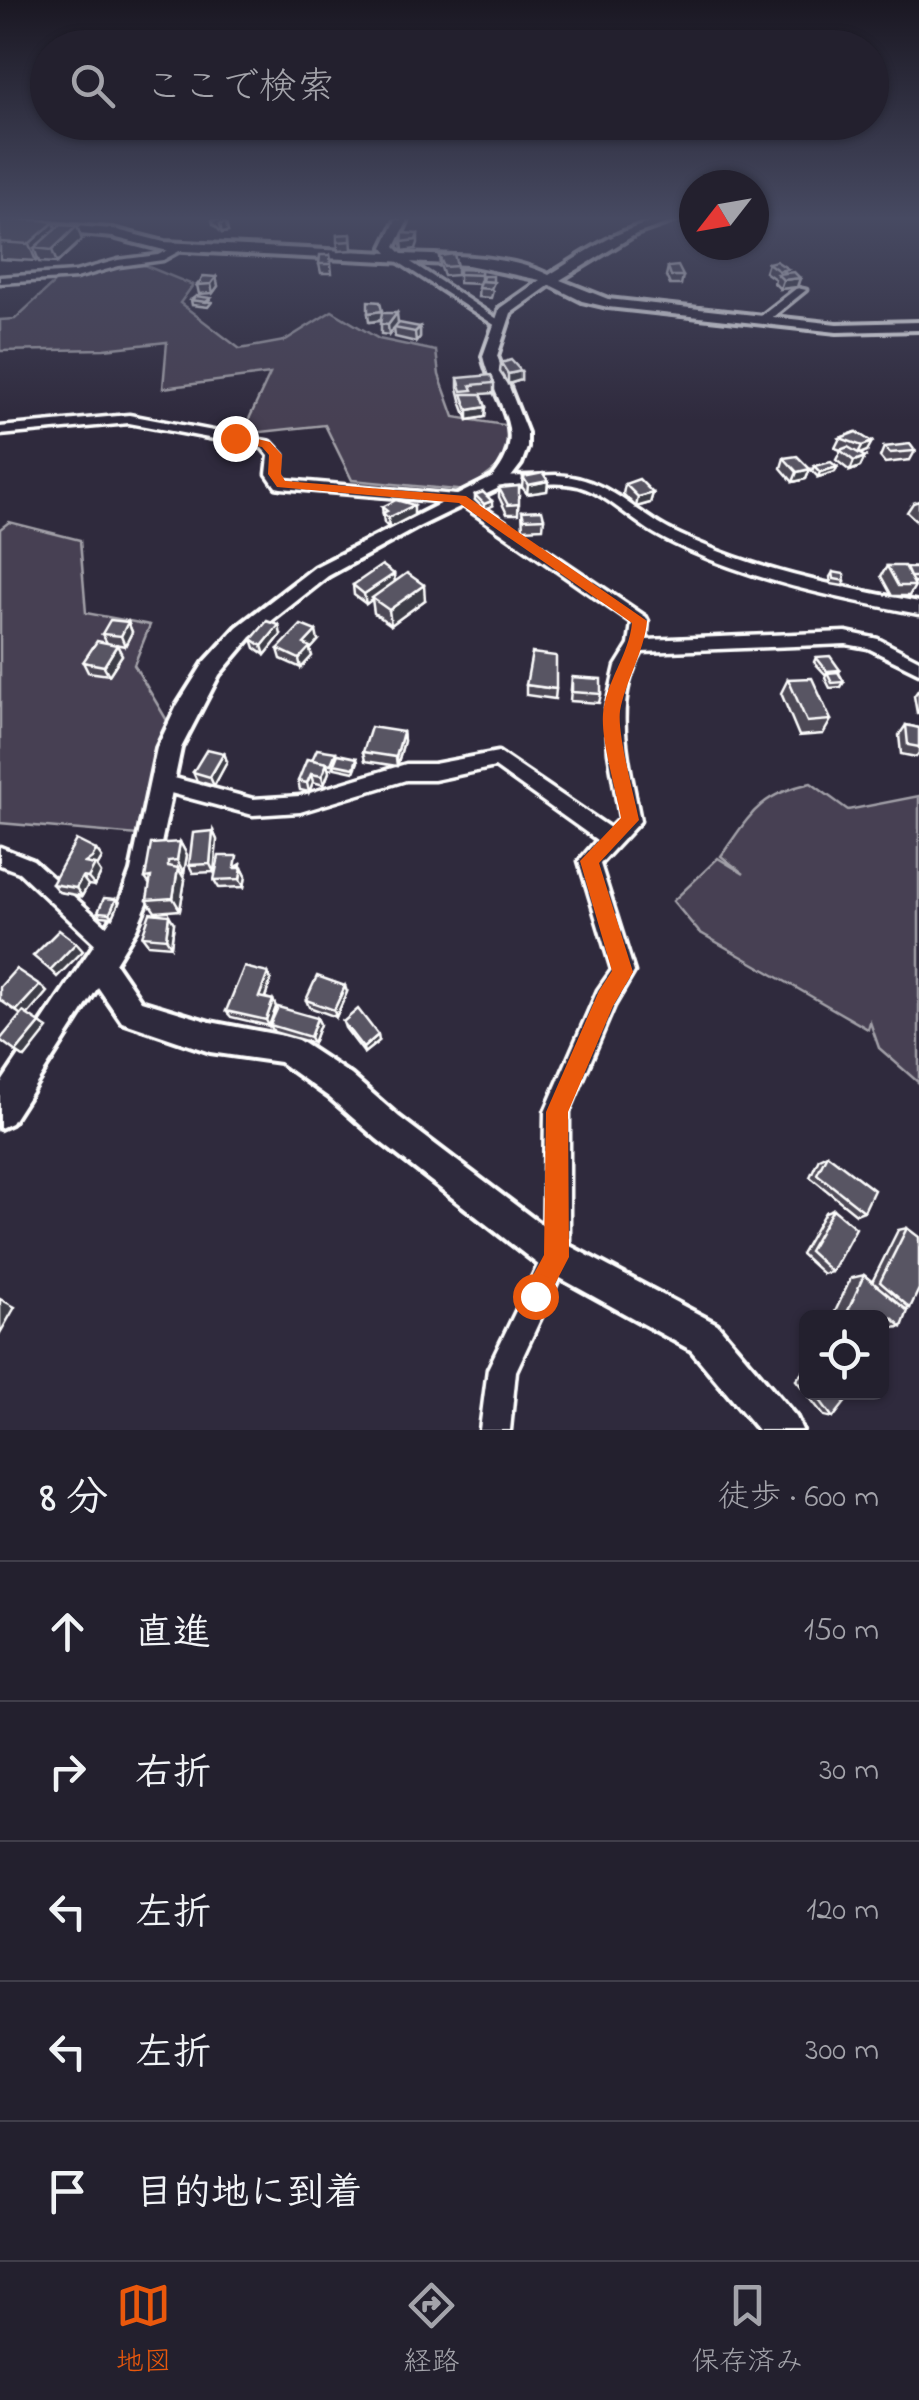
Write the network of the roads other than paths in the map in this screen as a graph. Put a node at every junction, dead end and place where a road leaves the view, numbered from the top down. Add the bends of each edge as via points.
1 (443, 287) edge
2 (541, 287) edge
3 (565, 287) edge
4 (801, 290) edge
5 (765, 318) junction
6 (500, 324) junction
7 (919, 326) edge
8 (0, 431) edge
9 (499, 482) junction
10 (462, 499) junction
11 (919, 608) edge
12 (637, 646) junction
13 (919, 667) edge
14 (162, 784) junction
15 (610, 838) junction
16 (0, 856) edge
17 (105, 954) junction
18 (0, 1112) edge
19 (556, 1257) junction
20 (495, 1430) edge
21 (783, 1430) edge

1 - 6 street
2 - 6 street via 510,305
3 - 5 street via 608,303
4 - 5 street
5 - 7 street via 838,328
6 - 9 street via 492,367 520,431 515,458
8 - 10 street via 129,418 266,444 276,455 274,474 281,484
9 - 10 street
9 - 11 street via 562,478 595,486 666,534 724,558 836,592
10 - 12 street via 640,621
10 - 14 street via 328,566 265,611 199,685 175,734
12 - 13 street via 846,638
12 - 15 street via 626,660 611,716 630,820
14 - 15 street via 253,807 300,804 406,772 498,759
14 - 17 street via 137,896
15 - 19 street via 589,861 623,972 557,1112
16 - 17 street via 26,866
17 - 18 street
17 - 19 street via 132,1012 210,1037 285,1048
19 - 20 street via 502,1370
19 - 21 street via 704,1337

